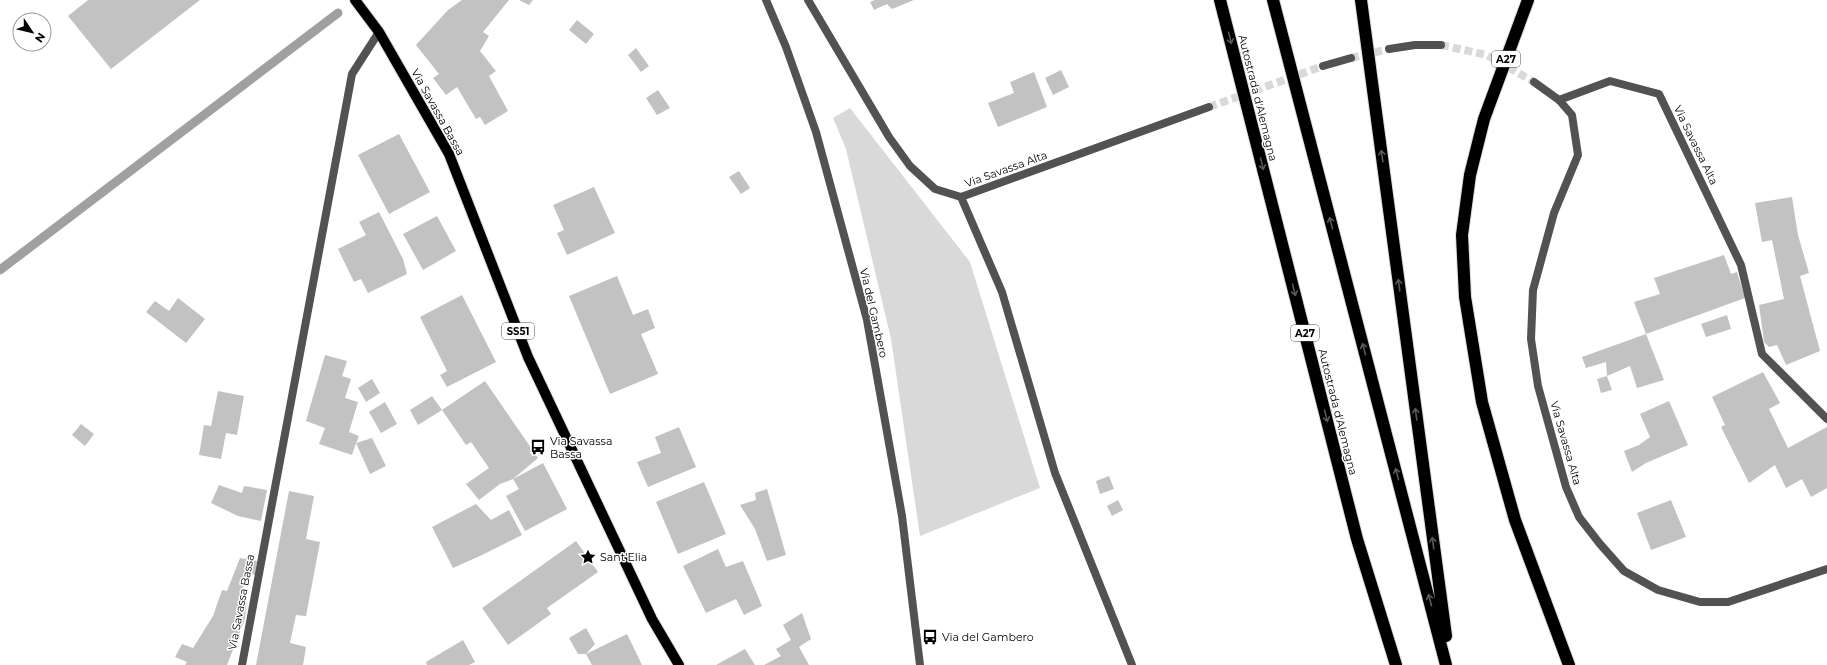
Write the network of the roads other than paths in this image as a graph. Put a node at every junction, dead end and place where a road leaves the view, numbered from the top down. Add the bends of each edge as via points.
1 (355, 0) edge
2 (766, 0) edge
3 (808, 0) edge
4 (1220, 0) edge
5 (1273, 0) edge
6 (1361, 0) edge
7 (1528, 0) edge
8 (379, 32) junction
9 (1441, 45) tunnel mouth
10 (1389, 49) tunnel mouth
11 (1351, 58) tunnel mouth
12 (1323, 66) tunnel mouth
13 (1534, 82) tunnel mouth
14 (1559, 100) junction
15 (1209, 107) tunnel mouth
16 (962, 197) junction
17 (1827, 419) edge
18 (1827, 569) edge
19 (242, 665) edge
20 (679, 665) edge
21 (920, 665) edge
22 (1132, 665) edge
23 (1396, 665) edge
24 (1446, 665) edge
25 (1450, 665) edge
26 (1569, 665) edge

1 - 8 main road, Via Savassa Bassa / SS51
2 - 21 street, Via del Gambero via 786,46 816,132 867,320 902,516
3 - 16 street, Via Savassa Alta via 889,137 910,166 935,189
4 -> 23 highway, Autostrada d'Alemagna / A27 via 1357,539
24 -> 5 highway
25 -> 6 highway
7 - 26 highway, A27 via 1484,119 1470,175 1462,235 1465,289 1482,402 1515,520
8 - 19 street, Via Savassa Bassa via 352,74
8 - 20 main road, Via Savassa Bassa / SS51 via 449,154 528,357 652,619
9 - 10 street
11 - 12 street
13 - 14 street, Via Savassa Alta
14 - 17 street, Via Savassa Alta via 1610,81 1659,94 1741,265 1762,354
14 - 18 street, Via Savassa Alta via 1572,115 1578,155 1554,213 1533,290 1531,339 1538,386 1566,487 1579,517 1624,571 1658,590 1700,602 1728,602
15 - 16 street, Via Savassa Alta
16 - 22 street via 1002,292 1055,473

